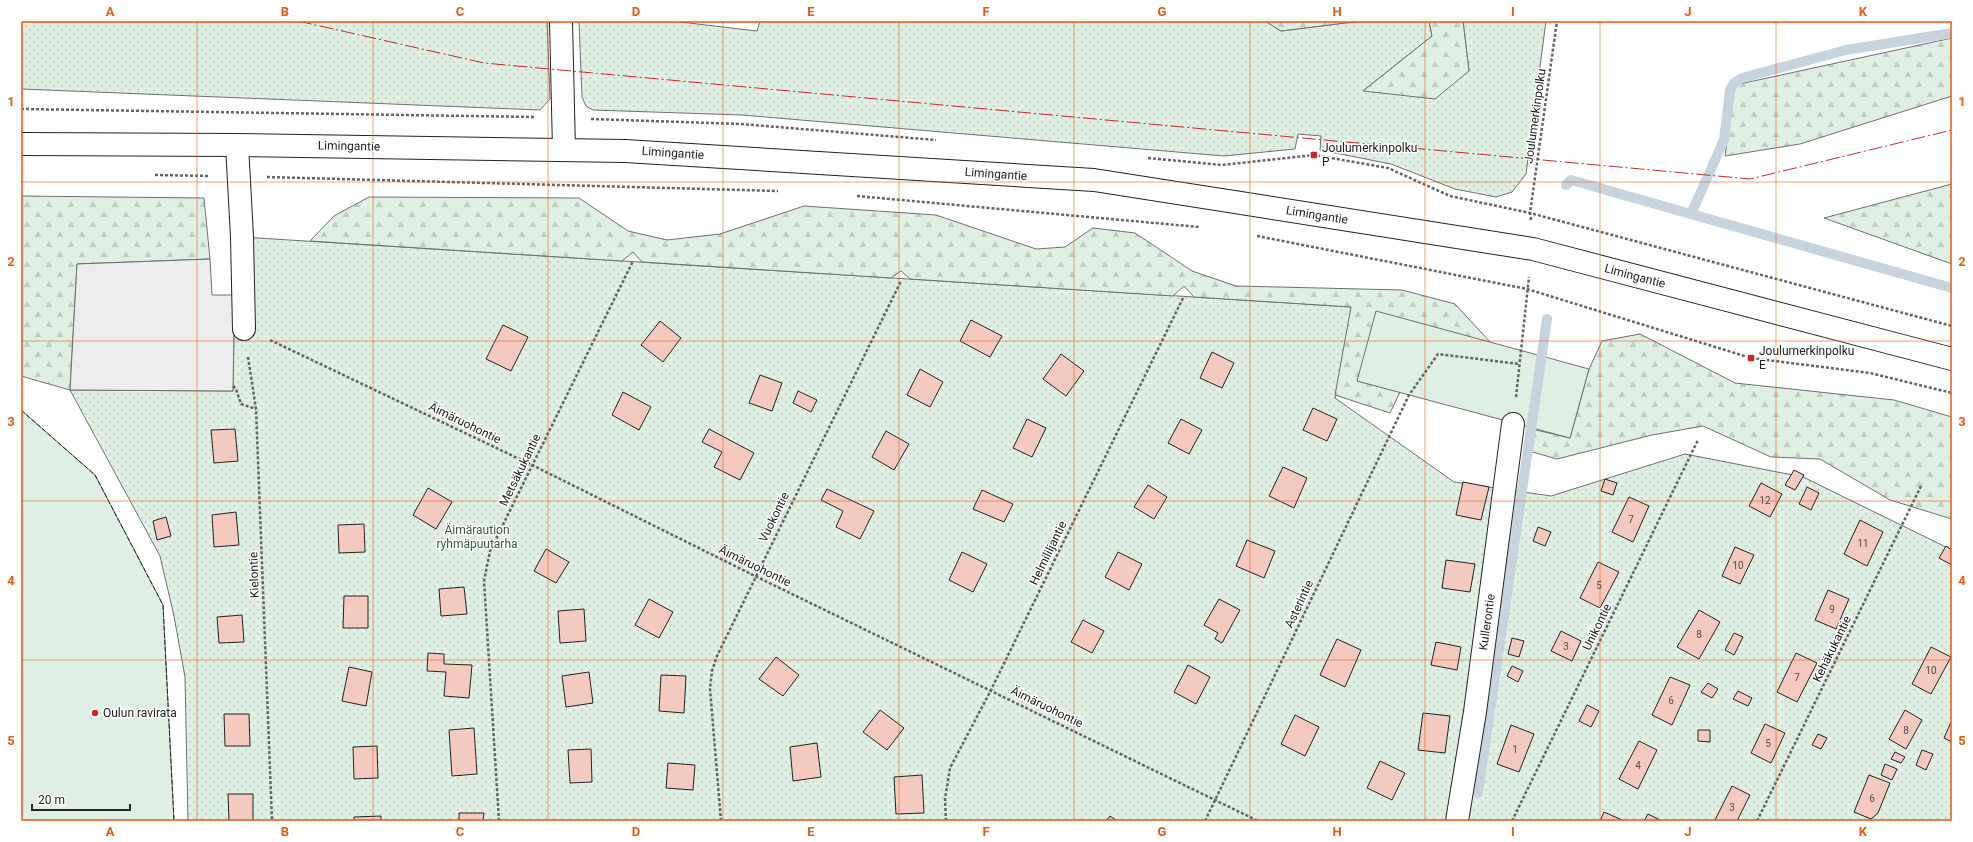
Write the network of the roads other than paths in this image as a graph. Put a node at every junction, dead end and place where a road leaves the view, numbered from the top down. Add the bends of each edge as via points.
1 (561, 21) edge
2 (21, 144) edge
3 (237, 145) junction
4 (564, 150) junction
5 (244, 329) road end
6 (1952, 359) edge
7 (1513, 424) road end
8 (1458, 821) edge

1 - 4 main road
2 - 3 main road, Limingantie
3 - 4 main road, Limingantie
3 - 5 main road
4 - 6 main road, Limingantie via 625,150 1094,180 1533,249
7 - 8 main road, Kullerontie

